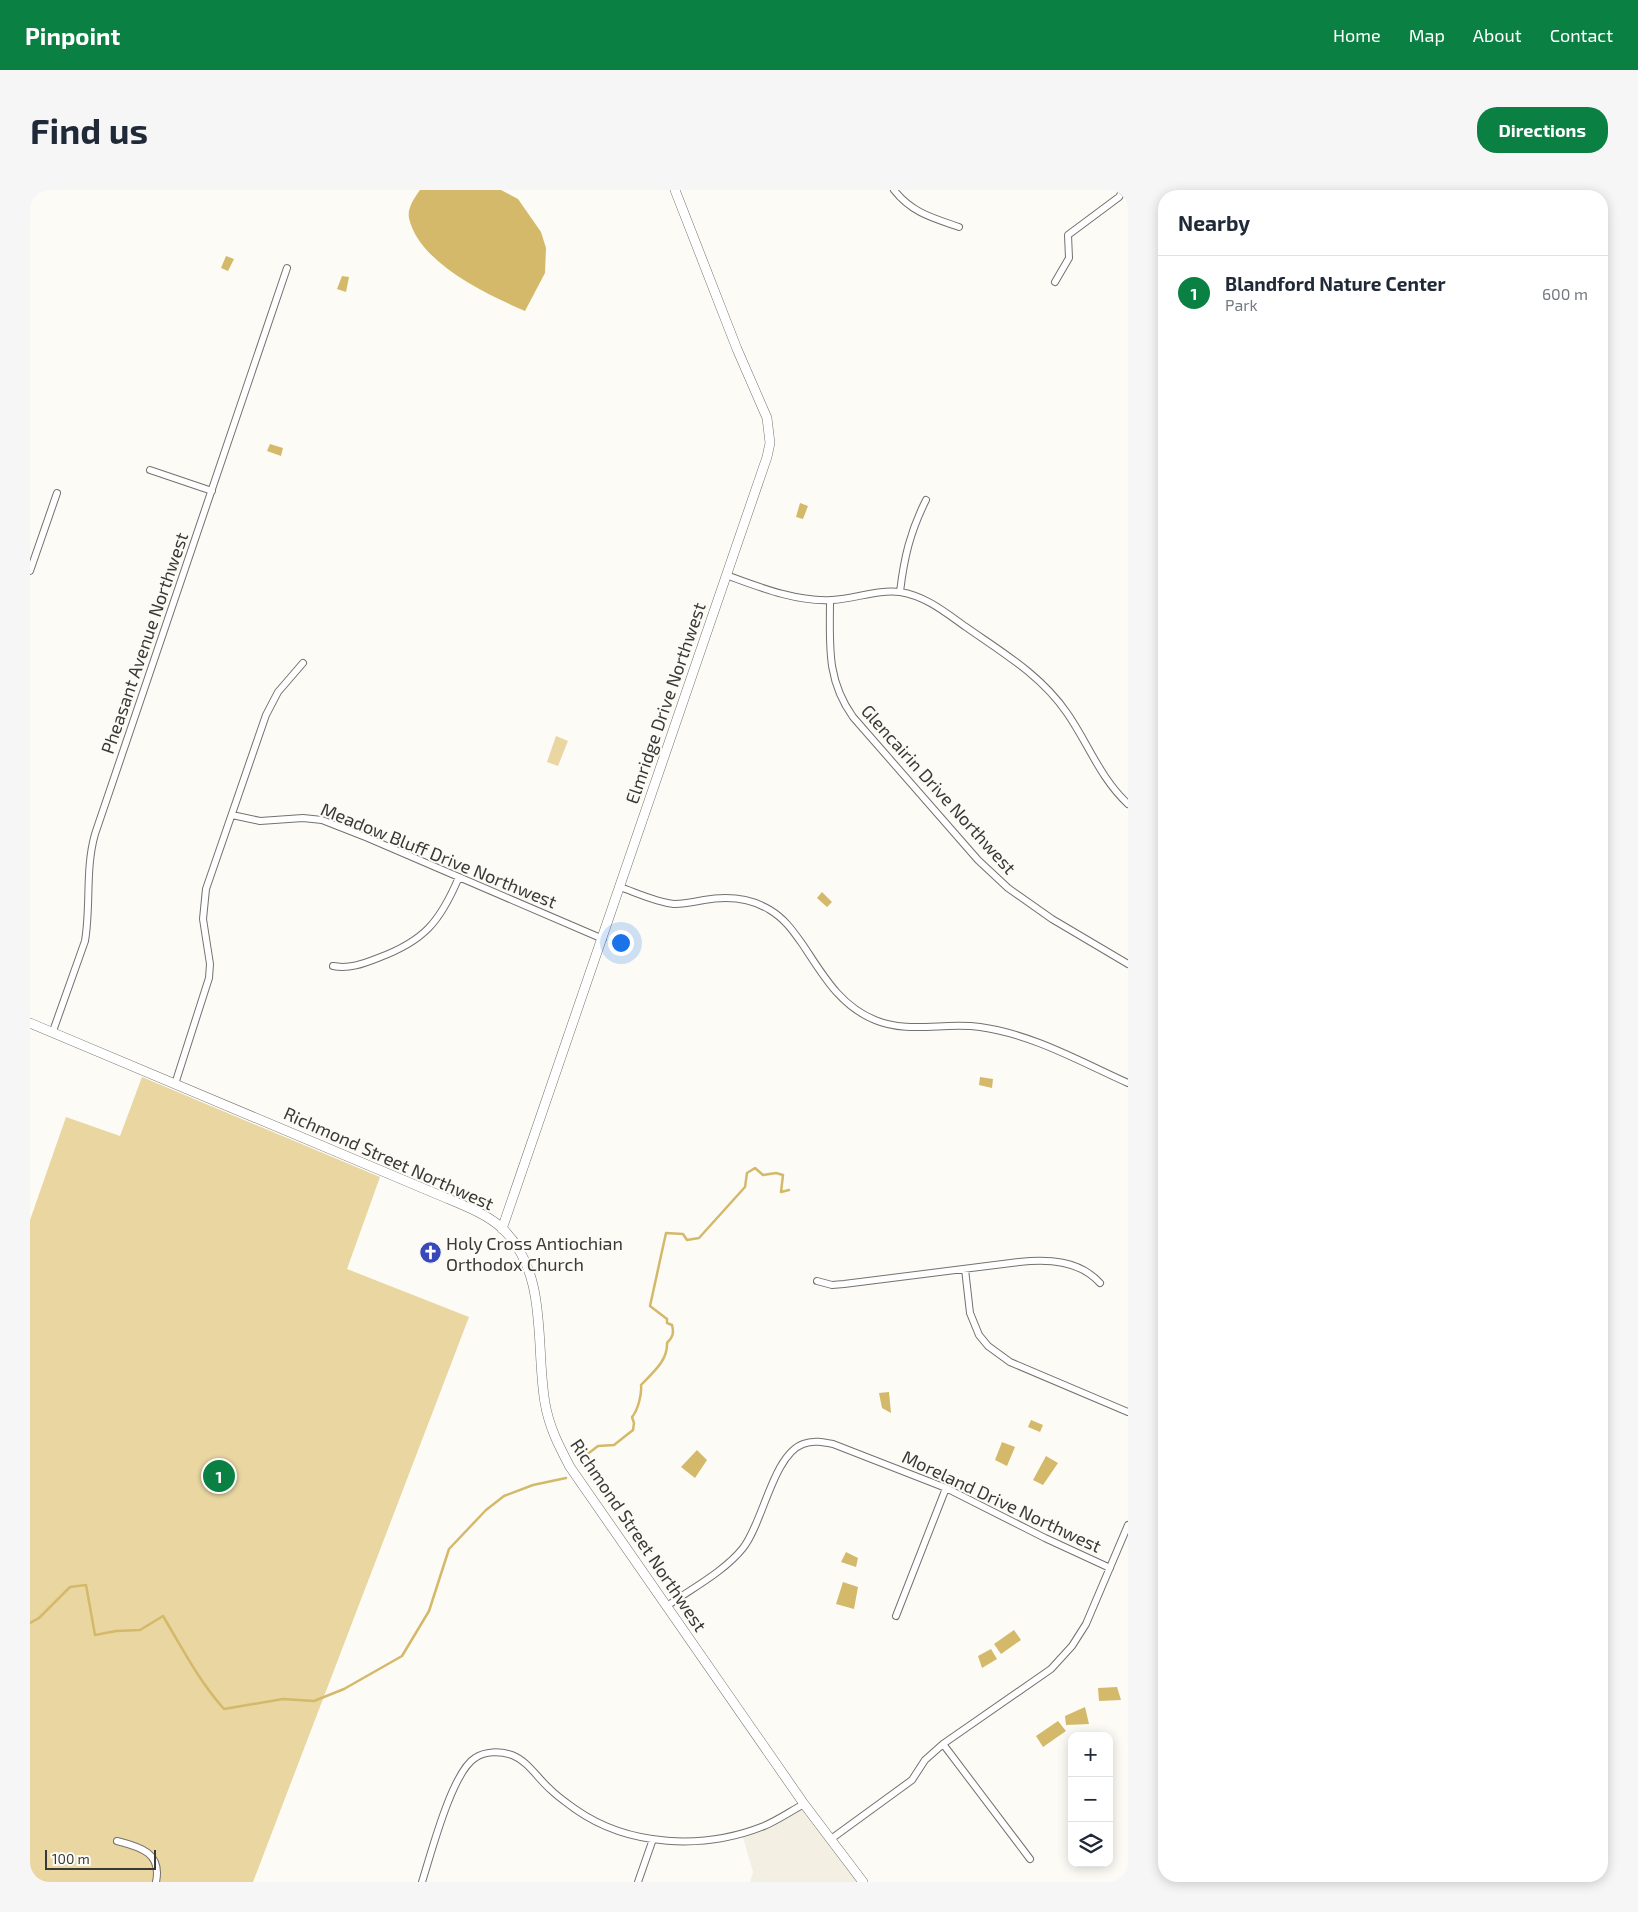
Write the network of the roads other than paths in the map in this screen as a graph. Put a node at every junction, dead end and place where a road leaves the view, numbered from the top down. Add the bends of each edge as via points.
1 (675, 190) edge
2 (894, 190) edge
3 (1123, 190) edge
4 (959, 226) dead end
5 (287, 268) dead end
6 (1055, 282) dead end
7 (150, 470) dead end
8 (212, 491) junction
9 (57, 493) dead end
10 (926, 500) dead end
11 (30, 571) edge
12 (726, 575) junction
13 (900, 592) junction
14 (830, 600) junction
15 (303, 664) dead end
16 (1128, 804) edge
17 (232, 815) junction
18 (459, 877) junction
19 (620, 886) junction
20 (603, 939) junction
21 (1128, 964) edge
22 (333, 966) dead end
23 (30, 1022) edge
24 (53, 1031) junction
25 (1128, 1083) edge
26 (176, 1084) junction
27 (502, 1229) junction
28 (965, 1269) junction
29 (817, 1281) dead end
30 (1100, 1283) dead end
31 (1128, 1412) edge
32 (946, 1488) junction
33 (1128, 1525) edge
34 (1110, 1568) junction
35 (667, 1606) junction
36 (896, 1616) dead end
37 (943, 1744) junction
38 (804, 1804) junction
39 (652, 1838) junction
40 (831, 1839) junction
41 (117, 1841) dead end
42 (1030, 1858) dead end
43 (156, 1882) edge
44 (422, 1882) edge
45 (638, 1882) edge
46 (863, 1882) edge

1 - 12 street, Elmridge Drive Northwest via 770,431 768,457
2 - 4 street via 922,214
3 - 6 street via 1119,197 1068,235 1069,258
5 - 8 street, Pheasant Avenue Northwest
7 - 8 street
8 - 24 street, Pheasant Avenue Northwest via 93,841 85,941
9 - 11 street
10 - 13 street via 909,538
12 - 14 street via 776,592
12 - 19 street, Elmridge Drive Northwest
13 - 14 street
13 - 16 street via 942,610 1039,680 1066,712 1094,761
14 - 21 street, Glencairin Drive Northwest via 832,673 840,696 853,717 979,861 1008,888 1052,919
15 - 17 street via 270,706
17 - 18 street, Meadow Bluff Drive Northwest via 260,821 322,820
17 - 26 street via 205,896 203,919 210,964 208,987
18 - 20 street, Meadow Bluff Drive Northwest
18 - 22 street via 448,904 418,939 396,952 358,965
19 - 20 street, Elmridge Drive Northwest
19 - 25 street via 673,904 741,898 769,909 786,921 843,1000 876,1021 913,1028 966,1025 1013,1034
20 - 27 street, Elmridge Drive Northwest
23 - 24 street, Richmond Street Northwest
24 - 26 street, Richmond Street Northwest
26 - 27 street, Richmond Street Northwest via 439,1195 488,1218
27 - 35 street, Richmond Street Northwest via 525,1263 535,1293 544,1396 555,1439 570,1467
28 - 29 street via 832,1285
28 - 30 street via 1054,1261 1086,1270
28 - 31 street via 970,1313 979,1335 988,1346 1010,1362
32 - 34 street, Moreland Drive Northwest
32 - 35 street, Moreland Drive Northwest via 833,1444 816,1441 803,1444 792,1451 780,1467 743,1548
32 - 36 street
33 - 34 street
34 - 37 street via 1086,1624 1051,1669
35 - 38 street, Richmond Street Northwest
37 - 40 street via 925,1760 912,1780
37 - 42 street
38 - 39 street via 742,1834 697,1841
38 - 40 street, Richmond Street Northwest
39 - 44 street via 626,1833 577,1810 513,1755 499,1752 484,1754 474,1758 455,1785
39 - 45 street
40 - 46 street, Richmond Street Northwest
41 - 43 street via 153,1857 158,1870

